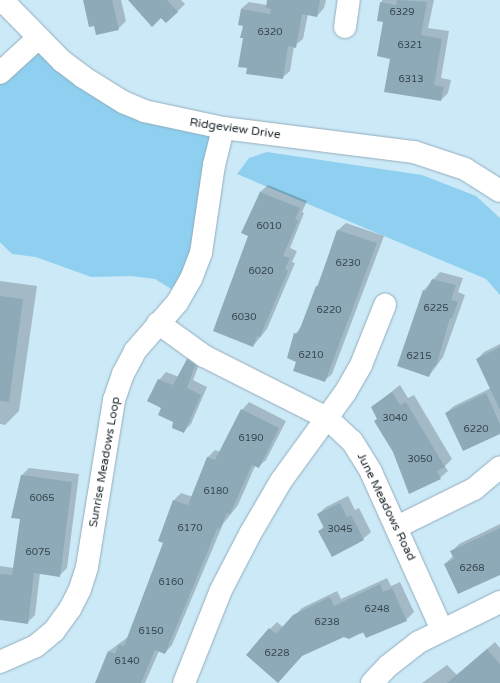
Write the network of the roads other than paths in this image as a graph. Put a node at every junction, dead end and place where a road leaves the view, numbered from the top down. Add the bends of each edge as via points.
1 (2, 0) edge
2 (349, 0) edge
3 (344, 27) dead end
4 (38, 38) junction
5 (0, 73) edge
6 (223, 128) junction
7 (500, 191) edge
8 (385, 305) dead end
9 (158, 323) junction
10 (327, 418) junction
11 (500, 467) edge
12 (397, 527) junction
13 (500, 602) edge
14 (442, 630) junction
15 (0, 662) edge
16 (184, 683) edge
17 (372, 683) edge

1 - 4 street, Ridgeview Drive
2 - 3 street
4 - 5 street
4 - 6 street, Ridgeview Drive via 83,78 123,102 159,116
6 - 7 street, Ridgeview Drive via 414,152 465,169
6 - 9 street, Sunrise Meadows Loop via 214,165 201,253 181,295
8 - 10 street via 361,365
9 - 10 street, June Meadows Road via 204,356
9 - 15 street, Sunrise Meadows Loop via 135,351 114,400 87,567 80,589 70,609 54,631 36,646
10 - 12 street, June Meadows Road via 363,455
10 - 16 street via 281,481 250,534 221,590
11 - 12 street via 474,489
12 - 14 street, June Meadows Road
13 - 14 street
14 - 17 street via 403,653

